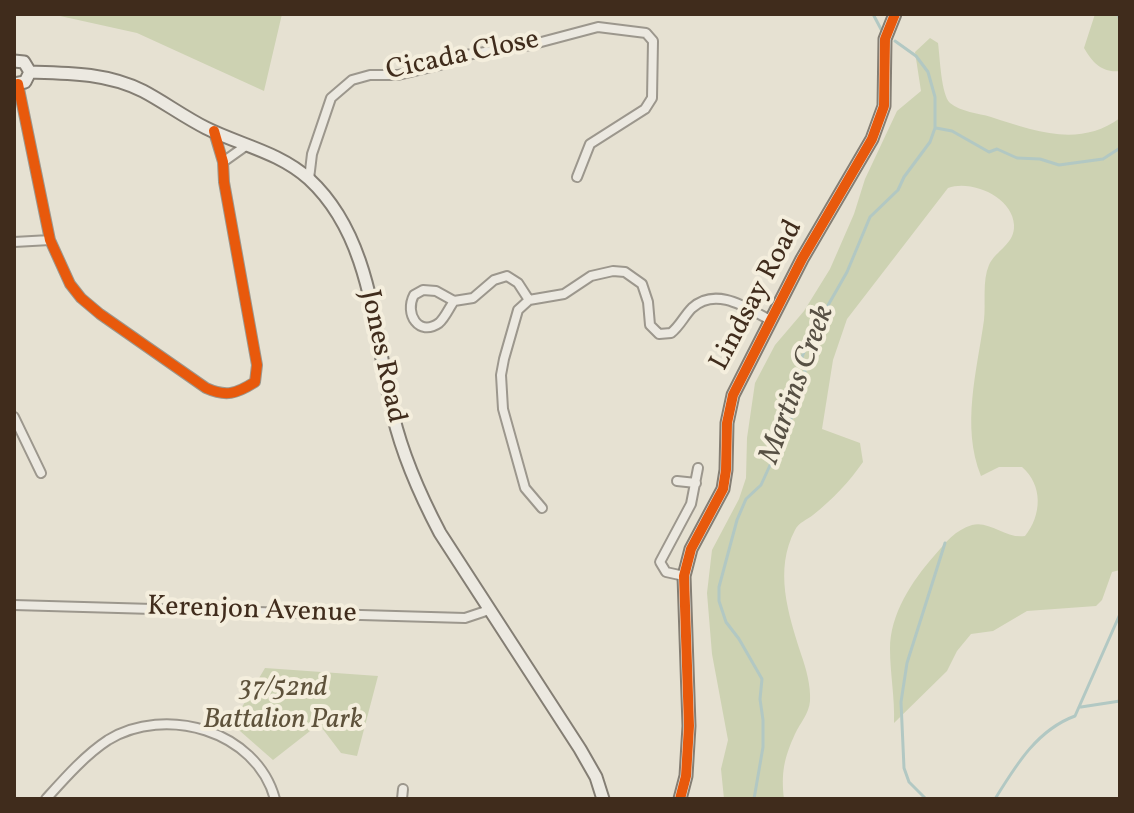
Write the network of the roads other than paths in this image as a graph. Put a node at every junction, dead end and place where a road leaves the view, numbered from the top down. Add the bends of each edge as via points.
1 (895, 14) edge
2 (14, 61) edge
3 (30, 72) junction
4 (16, 84) edge
5 (214, 131) junction
6 (247, 145) junction
7 (312, 154) junction
8 (223, 162) junction
9 (292, 166) junction
10 (577, 177) dead end
11 (309, 179) junction
12 (50, 240) junction
13 (14, 242) edge
14 (529, 300) junction
15 (454, 301) junction
16 (770, 320) junction
17 (14, 417) edge
18 (698, 468) dead end
19 (41, 473) dead end
20 (677, 481) dead end
21 (696, 483) junction
22 (542, 508) dead end
23 (684, 576) junction
24 (14, 605) edge
25 (489, 610) junction
26 (46, 799) edge
27 (275, 799) edge
28 (603, 799) edge
29 (680, 799) edge

1 - 16 main road, Lindsay Road via 885,39 884,106 872,139
2 - 3 main road via 24,62
3 - 4 main road via 27,80
3 - 5 main road, Jones Road via 88,74 119,82
4 - 12 street
5 - 6 main road, Jones Road
5 - 8 street
6 - 8 street
6 - 9 main road, Jones Road
7 - 9 street
7 - 10 street, Cicada Close via 331,98 352,80 398,75 598,27 646,33 653,41 652,98 645,109 590,144
7 - 11 street
8 - 12 street via 257,365 255,382 239,392 222,395 206,388 100,314 70,284
9 - 11 main road, Jones Road
11 - 25 main road, Jones Road via 342,220 356,251 412,475 440,533
12 - 13 street
14 - 15 street via 507,276 473,298
14 - 16 street via 564,294 591,276 613,271 642,284 650,325 659,334 671,333 696,304 714,299 734,301
14 - 22 street via 513,319 501,393 525,488
15 - 15 street via 433,326 412,318 412,299 423,290
16 - 23 main road, Lindsay Road via 733,395 723,489 691,549
17 - 19 street
18 - 21 street
20 - 21 street
21 - 23 street via 691,504 660,562 666,572
23 - 29 main road, Lindsay Road via 689,726
24 - 25 street, Kerenjon Avenue via 465,618
25 - 28 main road, Jones Road via 580,749
26 - 27 street via 107,741 132,729 169,724 206,730 232,743 254,762

